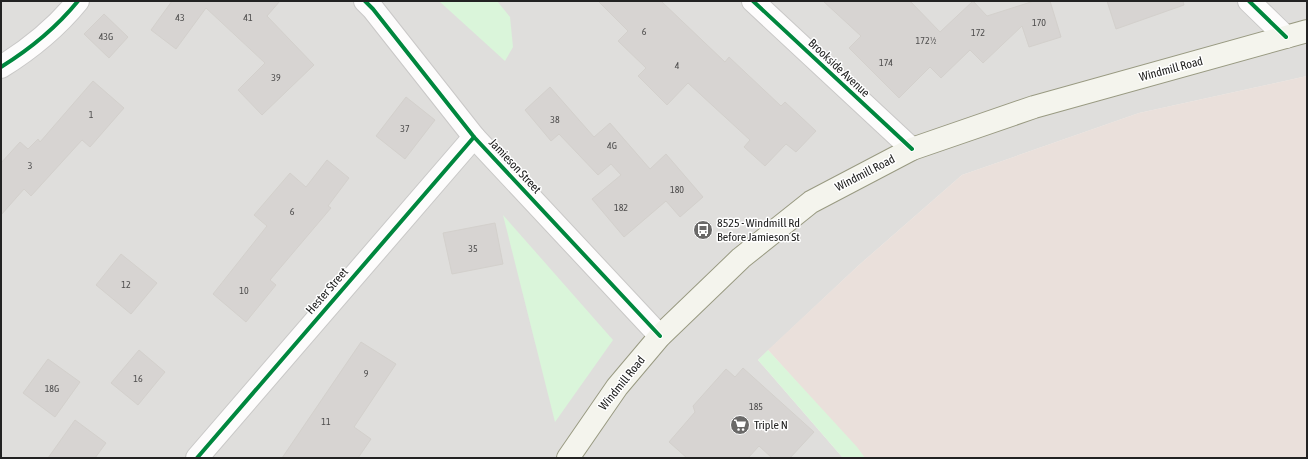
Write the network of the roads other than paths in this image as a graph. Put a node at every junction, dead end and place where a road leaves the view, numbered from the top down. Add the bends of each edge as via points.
1 (78, 1) edge
2 (365, 1) edge
3 (753, 1) edge
4 (1249, 1) edge
5 (1307, 31) edge
6 (1286, 37) junction
7 (1, 68) edge
8 (474, 137) junction
9 (912, 149) junction
10 (660, 336) junction
11 (197, 458) edge
12 (568, 458) edge

1 - 7 street via 60,23
2 - 8 street, Jamieson Street
3 - 9 street, Brookside Avenue
4 - 6 street
5 - 6 main road, Windmill Road
6 - 9 main road, Windmill Road via 1034,107
8 - 10 street, Jamieson Street
8 - 11 street, Hester Street
9 - 10 main road, Windmill Road via 811,202 741,258
10 - 12 main road, Windmill Road via 617,387

